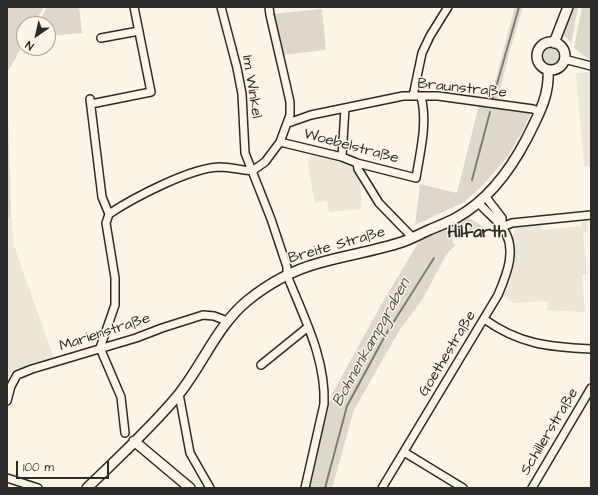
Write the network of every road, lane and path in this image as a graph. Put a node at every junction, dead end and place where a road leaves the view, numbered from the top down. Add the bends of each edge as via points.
1 (134, 7) edge
2 (221, 7) edge
3 (269, 7) edge
4 (568, 7) edge
5 (447, 8) edge
6 (139, 31) junction
7 (100, 38) dead end
8 (554, 43) junction
9 (564, 59) junction
10 (591, 66) edge
11 (548, 70) junction
12 (412, 96) junction
13 (421, 96) junction
14 (345, 108) junction
15 (540, 112) junction
16 (288, 123) junction
17 (280, 142) junction
18 (342, 156) junction
19 (356, 162) junction
20 (252, 171) junction
21 (482, 199) junction
22 (109, 214) junction
23 (591, 215) edge
24 (502, 227) junction
25 (413, 238) junction
26 (287, 275) junction
27 (484, 319) junction
28 (227, 321) junction
29 (308, 327) junction
30 (100, 348) junction
31 (591, 349) edge
32 (261, 365) dead end
33 (591, 388) edge
34 (179, 394) junction
35 (7, 401) edge
36 (125, 433) dead end
37 (134, 441) junction
38 (404, 452) junction
39 (7, 478) edge
40 (38, 488) edge
41 (87, 488) edge
42 (190, 488) edge
43 (210, 488) edge
44 (305, 488) edge
45 (382, 488) edge
46 (463, 488) edge
47 (532, 488) edge

1 - 6 street
2 - 20 street, Im Winkel via 242,94 245,153
3 - 16 street via 290,102
4 - 8 main road
5 - 12 street via 422,53
6 - 7 street
6 - 22 street via 151,92 91,102 102,197
8 - 9 main road via 561,48
8 - 11 main road via 543,45 537,53 539,64
9 - 10 street
9 - 11 main road via 559,67
11 - 15 main road, Breite Straße via 546,95
12 - 13 street, Braunstraße
12 - 14 street, Braunstraße
13 - 15 street, Braunstraße via 438,96
13 - 19 street, Woebelstraße via 423,128 416,178
14 - 16 street, Braunstraße
14 - 18 street
15 - 21 main road, Breite Straße via 512,162
16 - 17 street
17 - 18 street, Woebelstraße
17 - 20 street via 265,162
18 - 19 street, Woebelstraße
19 - 25 street via 379,203
20 - 22 street via 218,167 194,171
20 - 26 street, Im Winkel via 283,254
21 - 24 street, Goethestraße via 502,218
21 - 25 main road, Breite Straße via 456,218
22 - 30 street via 106,223 115,278 115,305
23 - 24 street via 512,223
24 - 27 street, Goethestraße via 509,243 510,266
25 - 26 main road, Breite Straße via 317,263
26 - 28 main road, Breite Straße via 246,302
26 - 29 street, Im Winkel
27 - 31 street via 525,341
27 - 38 street, Goethestraße
28 - 30 street, Marienstraße via 203,314
28 - 34 main road, Breite Straße
29 - 32 street
29 - 44 street, Im Winkel via 321,367 324,404
30 - 35 street, Marienstraße via 17,375
30 - 36 street via 121,397
33 - 47 street, Schillerstraße
34 - 37 main road, Breite Straße
34 - 43 street via 190,453
37 - 41 main road, Breite Straße
37 - 42 main road
38 - 45 street, Goethestraße
38 - 46 street
39 - 40 street

